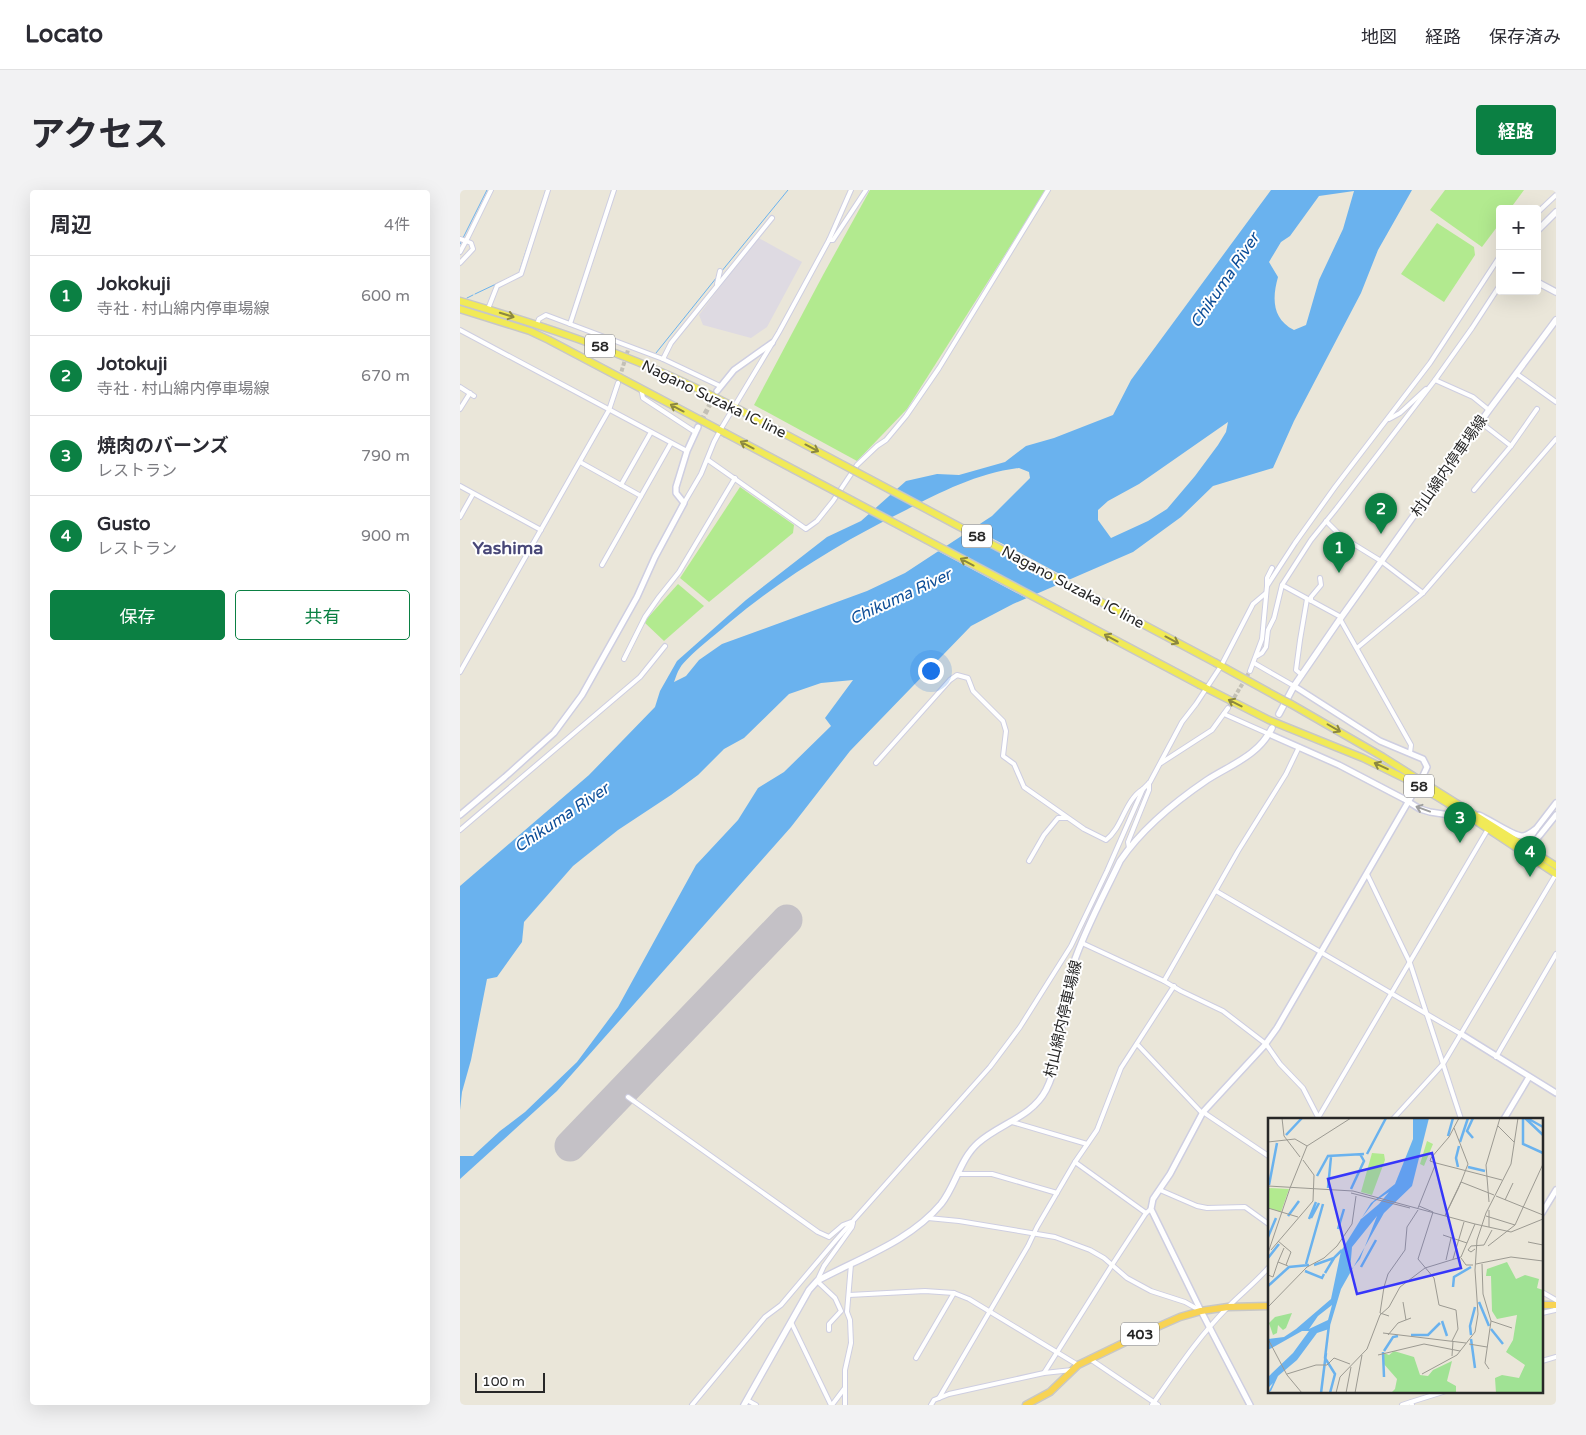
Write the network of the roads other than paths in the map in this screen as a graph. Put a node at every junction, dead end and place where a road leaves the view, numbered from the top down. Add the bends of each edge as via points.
1 (491, 190) edge
2 (548, 190) edge
3 (614, 190) edge
4 (851, 190) edge
5 (866, 190) edge
6 (1048, 190) edge
7 (1556, 195) edge
8 (1541, 209) edge
9 (1556, 212) edge
10 (772, 218) dead end
11 (1541, 227) edge
12 (463, 240) edge
13 (829, 240) junction
14 (460, 252) edge
15 (1496, 262) edge
16 (460, 264) edge
17 (720, 271) dead end
18 (1541, 284) edge
19 (716, 286) junction
20 (1496, 291) edge
21 (1556, 292) edge
22 (460, 301) edge
23 (460, 309) edge
24 (488, 309) junction
25 (1556, 320) edge
26 (537, 324) junction
27 (570, 324) junction
28 (460, 330) edge
29 (772, 343) junction
30 (663, 359) junction
31 (1516, 374) junction
32 (1435, 380) junction
33 (618, 383) tunnel mouth
34 (1431, 385) junction
35 (460, 387) edge
36 (641, 388) junction
37 (718, 389) joint
38 (1556, 402) edge
39 (736, 408) junction
40 (460, 409) edge
41 (1537, 409) dead end
42 (609, 410) junction
43 (1489, 410) junction
44 (1387, 420) junction
45 (1480, 422) junction
46 (696, 430) joint
47 (650, 432) junction
48 (722, 432) junction
49 (1556, 439) edge
50 (671, 443) junction
51 (1511, 446) junction
52 (687, 451) junction
53 (708, 460) junction
54 (580, 462) junction
55 (735, 478) junction
56 (621, 485) junction
57 (460, 486) edge
58 (1474, 490) dead end
59 (474, 494) junction
60 (641, 496) junction
61 (684, 503) junction
62 (460, 517) edge
63 (1326, 521) junction
64 (541, 530) junction
65 (1381, 561) junction
66 (602, 565) dead end
67 (1272, 568) dead end
68 (1320, 578) dead end
69 (1282, 584) junction
70 (1267, 586) junction
71 (1266, 593) junction
72 (1423, 593) junction
73 (1309, 600) junction
74 (1341, 618) junction
75 (665, 646) dead end
76 (1357, 648) junction
77 (1257, 656) junction
78 (624, 660) dead end
79 (1254, 663) junction
80 (1219, 665) junction
81 (1250, 671) tunnel mouth
82 (460, 672) edge
83 (1302, 675) junction
84 (1294, 686) junction
85 (1204, 687) junction
86 (1228, 708) tunnel mouth
87 (1224, 714) junction
88 (1279, 714) dead end
89 (1270, 731) junction
90 (1299, 748) junction
91 (1410, 753) junction
92 (876, 764) dead end
93 (1160, 764) junction
94 (1149, 783) junction
95 (1419, 783) junction
96 (1143, 789) junction
97 (1408, 802) junction
98 (1556, 803) edge
99 (1472, 815) junction
100 (1556, 815) edge
101 (460, 816) edge
102 (1071, 819) junction
103 (1488, 829) junction
104 (1536, 829) junction
105 (460, 830) edge
106 (1129, 848) junction
107 (1526, 849) junction
108 (1029, 861) dead end
109 (1556, 866) edge
110 (1367, 874) junction
111 (1556, 874) edge
112 (1216, 891) junction
113 (1082, 943) junction
114 (1321, 952) junction
115 (1556, 954) edge
116 (1410, 963) junction
117 (1164, 980) junction
118 (1174, 986) junction
119 (1392, 994) junction
120 (1427, 1014) junction
121 (1461, 1034) junction
122 (1137, 1044) junction
123 (1266, 1044) junction
124 (1496, 1057) junction
125 (1443, 1064) junction
126 (1528, 1078) junction
127 (1556, 1093) edge
128 (628, 1097) dead end
129 (1202, 1113) junction
130 (1318, 1118) edge
131 (1394, 1118) edge
132 (1461, 1118) edge
133 (1505, 1118) edge
134 (1012, 1122) junction
135 (1087, 1144) junction
136 (1268, 1156) edge
137 (1075, 1162) junction
138 (957, 1174) junction
139 (1160, 1190) junction
140 (1556, 1190) edge
141 (1057, 1193) junction
142 (1151, 1209) junction
143 (1544, 1210) edge
144 (1146, 1213) junction
145 (928, 1218) junction
146 (853, 1221) junction
147 (1268, 1224) edge
148 (1034, 1234) junction
149 (851, 1262) junction
150 (1112, 1265) junction
151 (1268, 1268) edge
152 (817, 1281) junction
153 (954, 1293) junction
154 (1544, 1293) edge
155 (849, 1295) junction
156 (1556, 1300) edge
157 (1556, 1305) edge
158 (1268, 1306) edge
159 (1228, 1307) junction
160 (1201, 1311) junction
161 (990, 1312) junction
162 (1544, 1313) edge
163 (791, 1322) junction
164 (1210, 1328) junction
165 (829, 1330) dead end
166 (1058, 1353) junction
167 (1556, 1357) edge
168 (916, 1358) dead end
169 (1090, 1359) junction
170 (1544, 1361) edge
171 (1075, 1368) junction
172 (1044, 1373) junction
173 (845, 1387) junction
174 (1443, 1392) edge
175 (939, 1398) junction
176 (746, 1402) edge
177 (1155, 1404) edge
178 (1411, 1404) edge
179 (692, 1405) edge
180 (756, 1405) edge
181 (832, 1405) edge
182 (845, 1405) edge
183 (931, 1405) edge
184 (1026, 1405) edge
185 (1250, 1405) edge
186 (1402, 1405) edge

1 - 12 street
2 - 24 street via 521,274 498,286
3 - 27 street
4 - 13 street
5 - 13 street via 833,240
6 - 55 street via 906,416 886,440 857,465 817,521 806,529
7 - 8 street
9 - 11 main road
10 - 19 street
12 - 14 street
12 - 16 street via 471,243 473,249
13 - 29 street
15 - 44 street via 1430,363
17 - 19 street
18 - 21 main road
19 - 30 street via 671,343
20 - 32 street
22 - 24 main road, Nagano Suzaka IC line / 58
23 - 36 main road, Nagano Suzaka IC line / 58 via 530,331
24 -> 26 main road, Nagano Suzaka IC line / 58
25 - 31 main road, 村山綿内停車場線
26 - 27 street via 546,315
26 - 39 main road, Nagano Suzaka IC line / 58 via 672,376
27 - 30 street
28 - 42 street
29 - 37 street via 734,370
29 - 39 street
30 - 37 street
31 - 38 street
31 - 43 main road, 村山綿内停車場線
32 - 34 street
32 - 43 street via 1473,397
33 - 42 street
34 - 44 street via 1400,413
34 - 63 street
35 - 40 street via 472,394
36 - 46 street via 643,398
48 -> 36 main road, Nagano Suzaka IC line / 58
39 - 48 street
39 -> 80 main road, Nagano Suzaka IC line / 58, bridge
41 - 51 street
42 - 47 street
42 - 54 street
43 - 45 main road, 村山綿内停車場線
44 - 70 street via 1330,494
45 - 51 street
45 - 65 main road, 村山綿内停車場線
46 - 52 street
47 - 50 street
47 - 56 street
48 - 53 street
85 -> 48 main road, Nagano Suzaka IC line / 58, bridge
49 - 72 street
50 - 52 street
50 - 60 street
51 - 58 street
52 - 61 street via 676,487 676,493
53 - 55 street
53 - 61 street
54 - 56 street
54 - 64 street
55 - 78 street via 679,572 645,617
56 - 60 street
57 - 59 street
59 - 62 street
59 - 64 street
60 - 66 street
61 - 101 street via 637,597 582,695 554,733
63 - 65 street via 1342,537
63 - 69 street
64 - 82 street
65 - 72 street
65 - 74 main road, 村山綿内停車場線
67 - 70 street
68 - 73 street via 1321,585
69 - 73 street
69 - 77 street via 1266,647
70 - 71 street
71 - 77 street via 1262,639
71 - 80 street via 1254,604
72 - 76 street
73 - 74 street
73 - 83 street via 1296,670
74 - 76 street
74 - 83 main road, 村山綿内停車場線
75 - 105 street via 640,676
76 - 91 street via 1411,745
77 - 79 street
79 - 81 street
79 - 84 street
80 - 85 street
80 -> 95 main road, Nagano Suzaka IC line / 58, bridge via 1332,726
83 - 84 main road, 村山綿内停車場線
84 - 88 main road, 村山綿内停車場線
84 - 91 street via 1380,741
85 - 93 street
95 -> 85 main road, Nagano Suzaka IC line / 58 via 1269,720
86 - 87 street
87 - 89 street
87 - 93 street via 1212,730
89 - 90 street
89 - 106 main road, 村山綿内停車場線 via 1253,753 1207,781 1157,820
90 - 97 street via 1339,765
90 - 112 street
91 - 95 street via 1421,757 1427,764 1426,773
92 - 102 street via 950,680 957,675 968,678 973,691 1003,720 1006,731 1003,756 1014,764 1024,787
93 - 94 street
94 - 96 street
94 - 106 street via 1128,842
95 - 97 street
95 - 99 main road, Nagano Suzaka IC line / 58
96 - 102 street via 1134,795 1113,835 1106,840
96 - 146 street via 1071,946 1038,1000 990,1067
99 -> 97 street via 1425,811
97 - 110 street
98 - 104 street
99 - 103 main road, Nagano Suzaka IC line / 58
99 - 104 street via 1491,820 1519,836 1528,835
99 - 107 main road, Nagano Suzaka IC line / 58
100 - 107 street
102 - 108 street via 1058,818 1044,834
103 - 107 main road, Nagano Suzaka IC line / 58
103 - 116 street
104 - 107 street
106 - 113 main road, 村山綿内停車場線
107 - 109 main road, Nagano Suzaka IC line / 58
107 - 111 main road, Nagano Suzaka IC line / 58
110 - 114 street
110 - 116 street
111 - 121 street
112 - 114 street
112 - 117 street
113 - 117 street
113 - 134 main road, 村山綿内停車場線 via 1072,966 1050,1080 1037,1102
114 - 119 street
114 - 123 street
115 - 124 street
116 - 119 street
116 - 120 street
117 - 118 street
118 - 122 street
118 - 123 street via 1222,1011
119 - 120 street
119 - 130 street
120 - 121 street
120 - 125 street
121 - 124 street
121 - 125 street
122 - 129 street
122 - 135 street via 1116,1076 1097,1130
123 - 129 street
123 - 130 street via 1303,1088
124 - 126 street
125 - 131 street
125 - 132 street
126 - 127 street
126 - 133 street
128 - 146 street via 818,1232 829,1236
129 - 136 street
129 - 139 street
134 - 135 street
134 - 138 main road, 村山綿内停車場線 via 972,1148
135 - 137 street
137 - 141 street
137 - 144 street
138 - 141 street via 992,1174
138 - 145 main road, 村山綿内停車場線 via 942,1202
139 - 142 street
139 - 147 street via 1196,1206 1245,1207
140 - 143 street
141 - 148 street
142 - 144 street
142 - 160 street
144 - 150 street
145 - 148 street
145 - 149 main road, 村山綿内停車場線 via 885,1247
146 - 152 street via 852,1228
146 - 179 street via 781,1305 765,1317
148 - 150 street via 1056,1237 1090,1250
148 - 161 street
149 - 152 main road, 村山綿内停車場線
149 - 155 street
150 - 160 street via 1120,1274 1150,1291 1185,1302
150 - 166 street
151 - 159 street
152 - 163 main road, 村山綿内停車場線
152 - 165 street via 835,1298 841,1311 829,1324
153 - 155 street via 904,1291
153 - 161 street
153 - 168 street
154 - 156 street
155 - 173 street via 847,1312 851,1344
157 - 162 street via 1555,1310
158 - 159 highway, 403
159 - 160 highway, 403
159 - 164 street
160 - 164 street
160 - 169 highway, 403 via 1180,1317
161 - 166 street
161 - 175 street
163 - 176 main road, 村山綿内停車場線
163 - 181 street
164 - 177 street via 1190,1351
164 - 185 street
166 - 171 street
166 - 172 street
167 - 170 street
169 - 171 highway, 403
169 - 177 street
171 - 172 street
171 - 184 highway, 403 via 1050,1392
172 - 175 street
173 - 181 street
173 - 182 street
174 - 178 street
175 - 183 street
176 - 180 street
178 - 186 street

